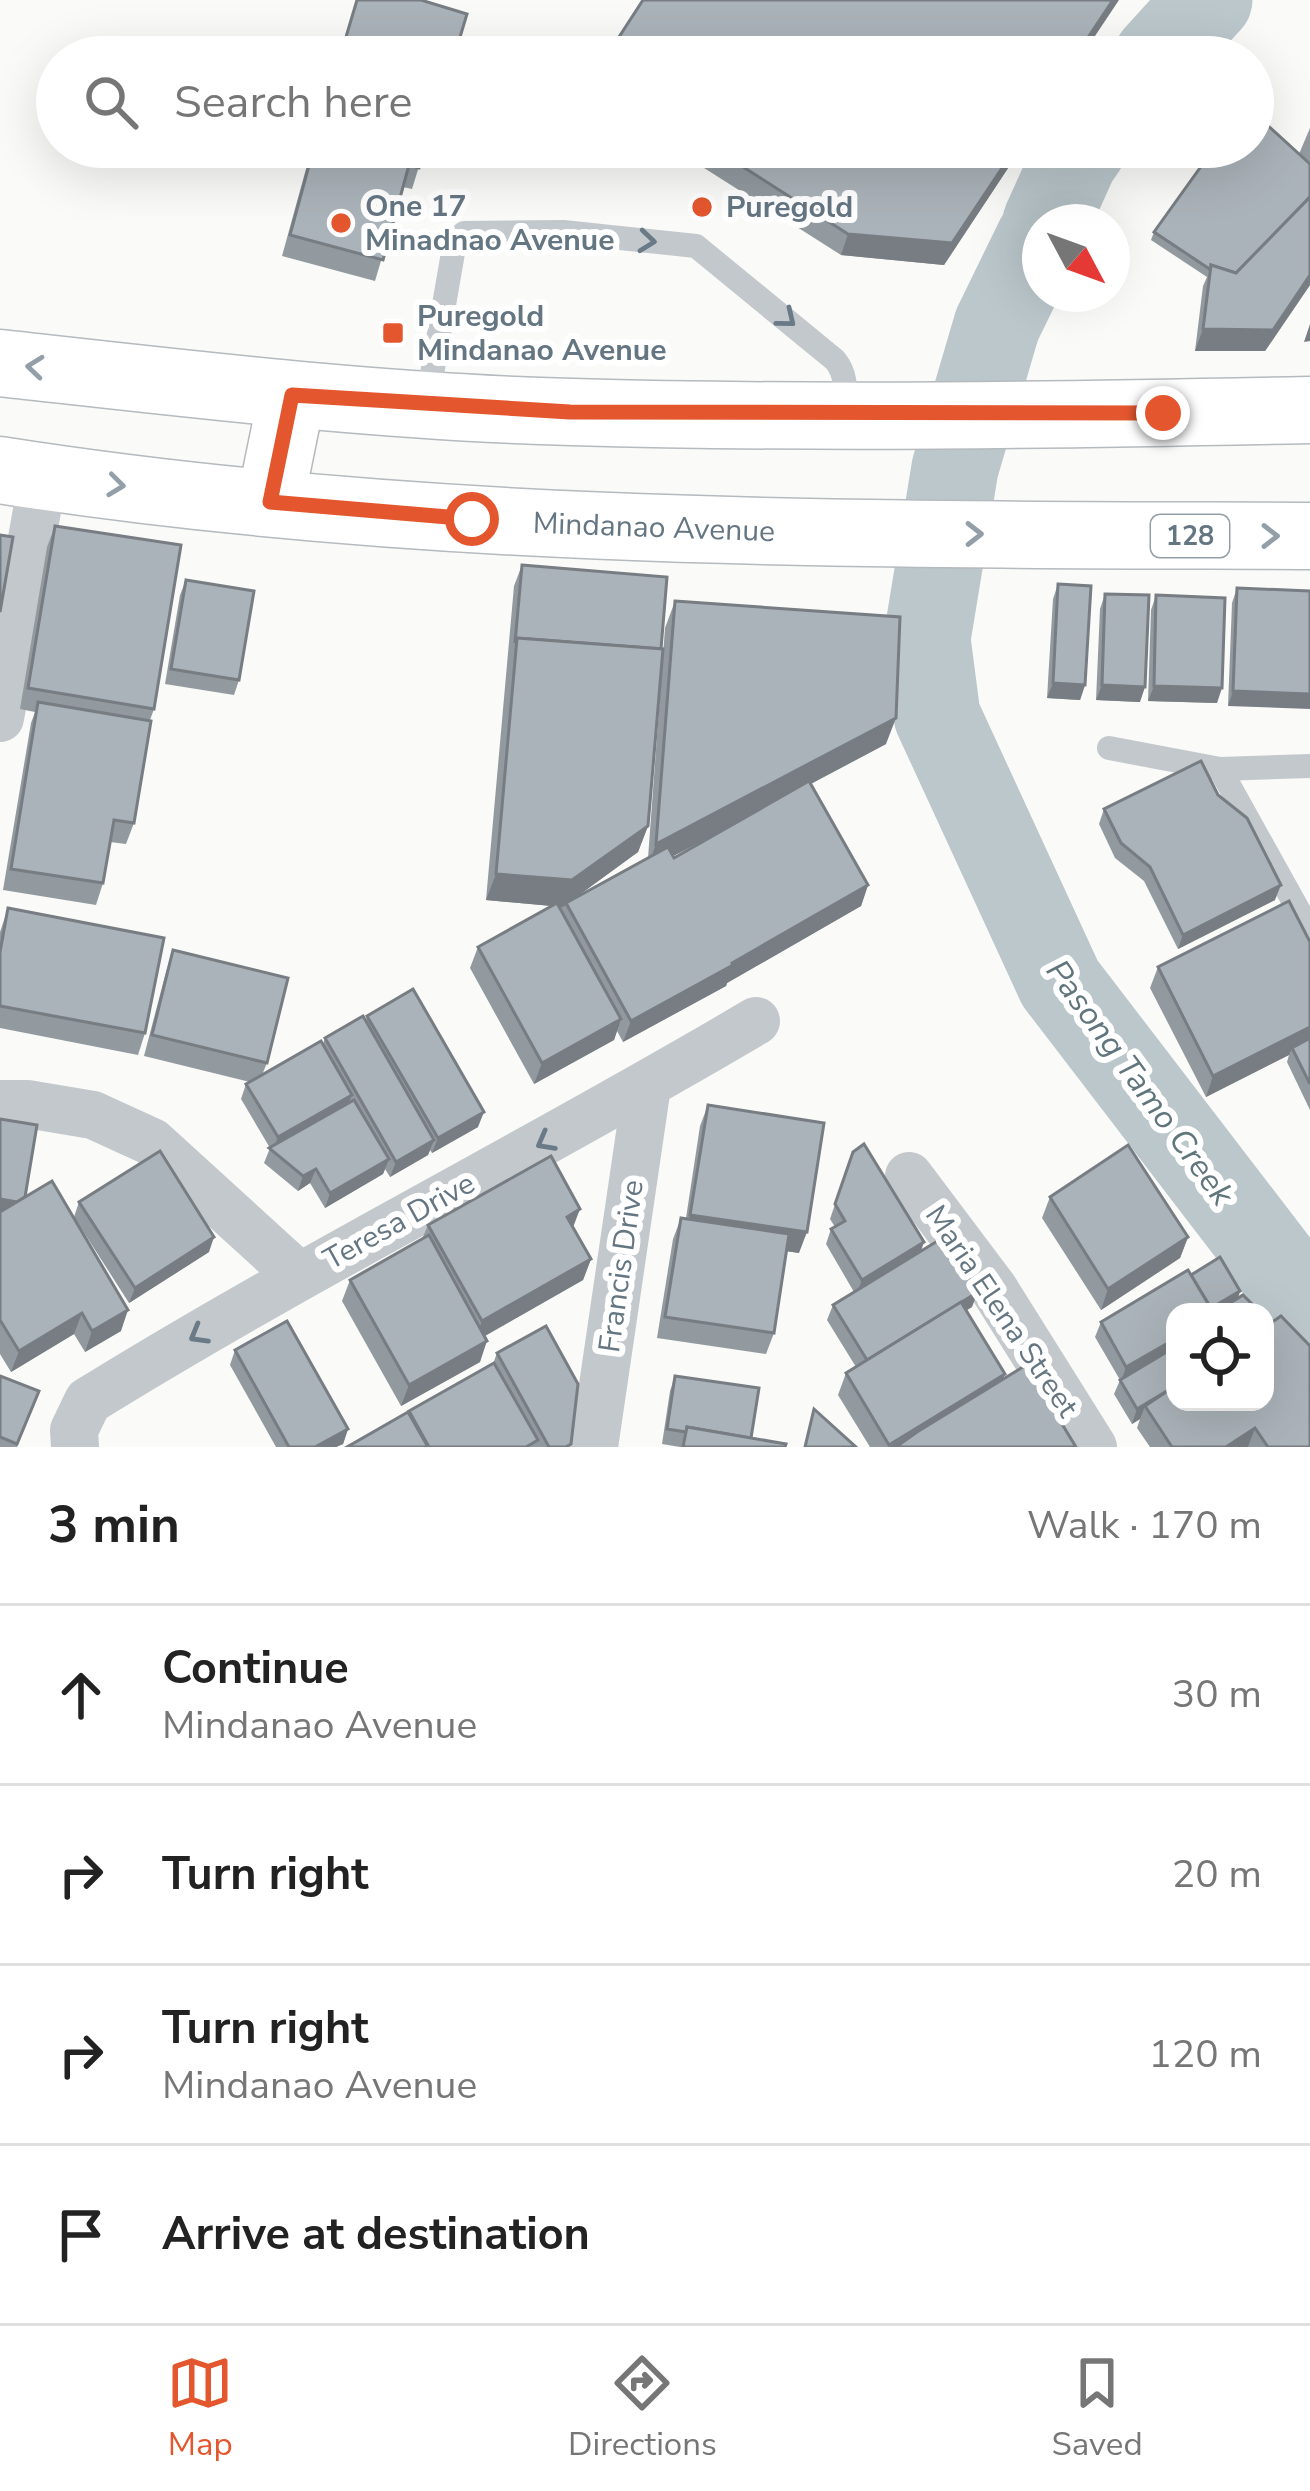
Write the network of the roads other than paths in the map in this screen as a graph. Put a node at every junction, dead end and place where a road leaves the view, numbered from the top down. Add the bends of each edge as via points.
1 (0, 363) edge
2 (292, 395) junction
3 (426, 405) junction
4 (1310, 410) edge
5 (843, 414) junction
6 (22, 473) edge
7 (270, 502) junction
8 (1310, 536) edge
9 (0, 718) edge
10 (1109, 748) dead end
11 (1310, 766) edge
12 (1220, 769) junction
13 (1310, 932) edge
14 (756, 1022) dead end
15 (647, 1086) junction
16 (0, 1104) edge
17 (909, 1176) dead end
18 (299, 1276) junction
19 (75, 1447) edge
20 (594, 1447) edge
21 (1093, 1447) edge

2 -> 1 main road
2 - 3 main road
2 - 7 main road
3 - 5 main road
3 -> 5 lane via 459,236 563,232 696,246 842,368
4 - 5 main road
6 -> 7 main road, Mindanao Avenue / 128
6 - 9 street
7 -> 8 main road, Mindanao Avenue / 128 via 676,530
10 - 12 lane
11 - 12 lane
12 - 13 lane
14 - 15 street, Teresa Drive
15 -> 18 street, Teresa Drive
15 - 20 street, Francis Drive
16 - 18 street via 93,1115 152,1142
17 - 21 street, Maria Elena Street via 994,1289
18 -> 19 street, Teresa Drive via 88,1401

